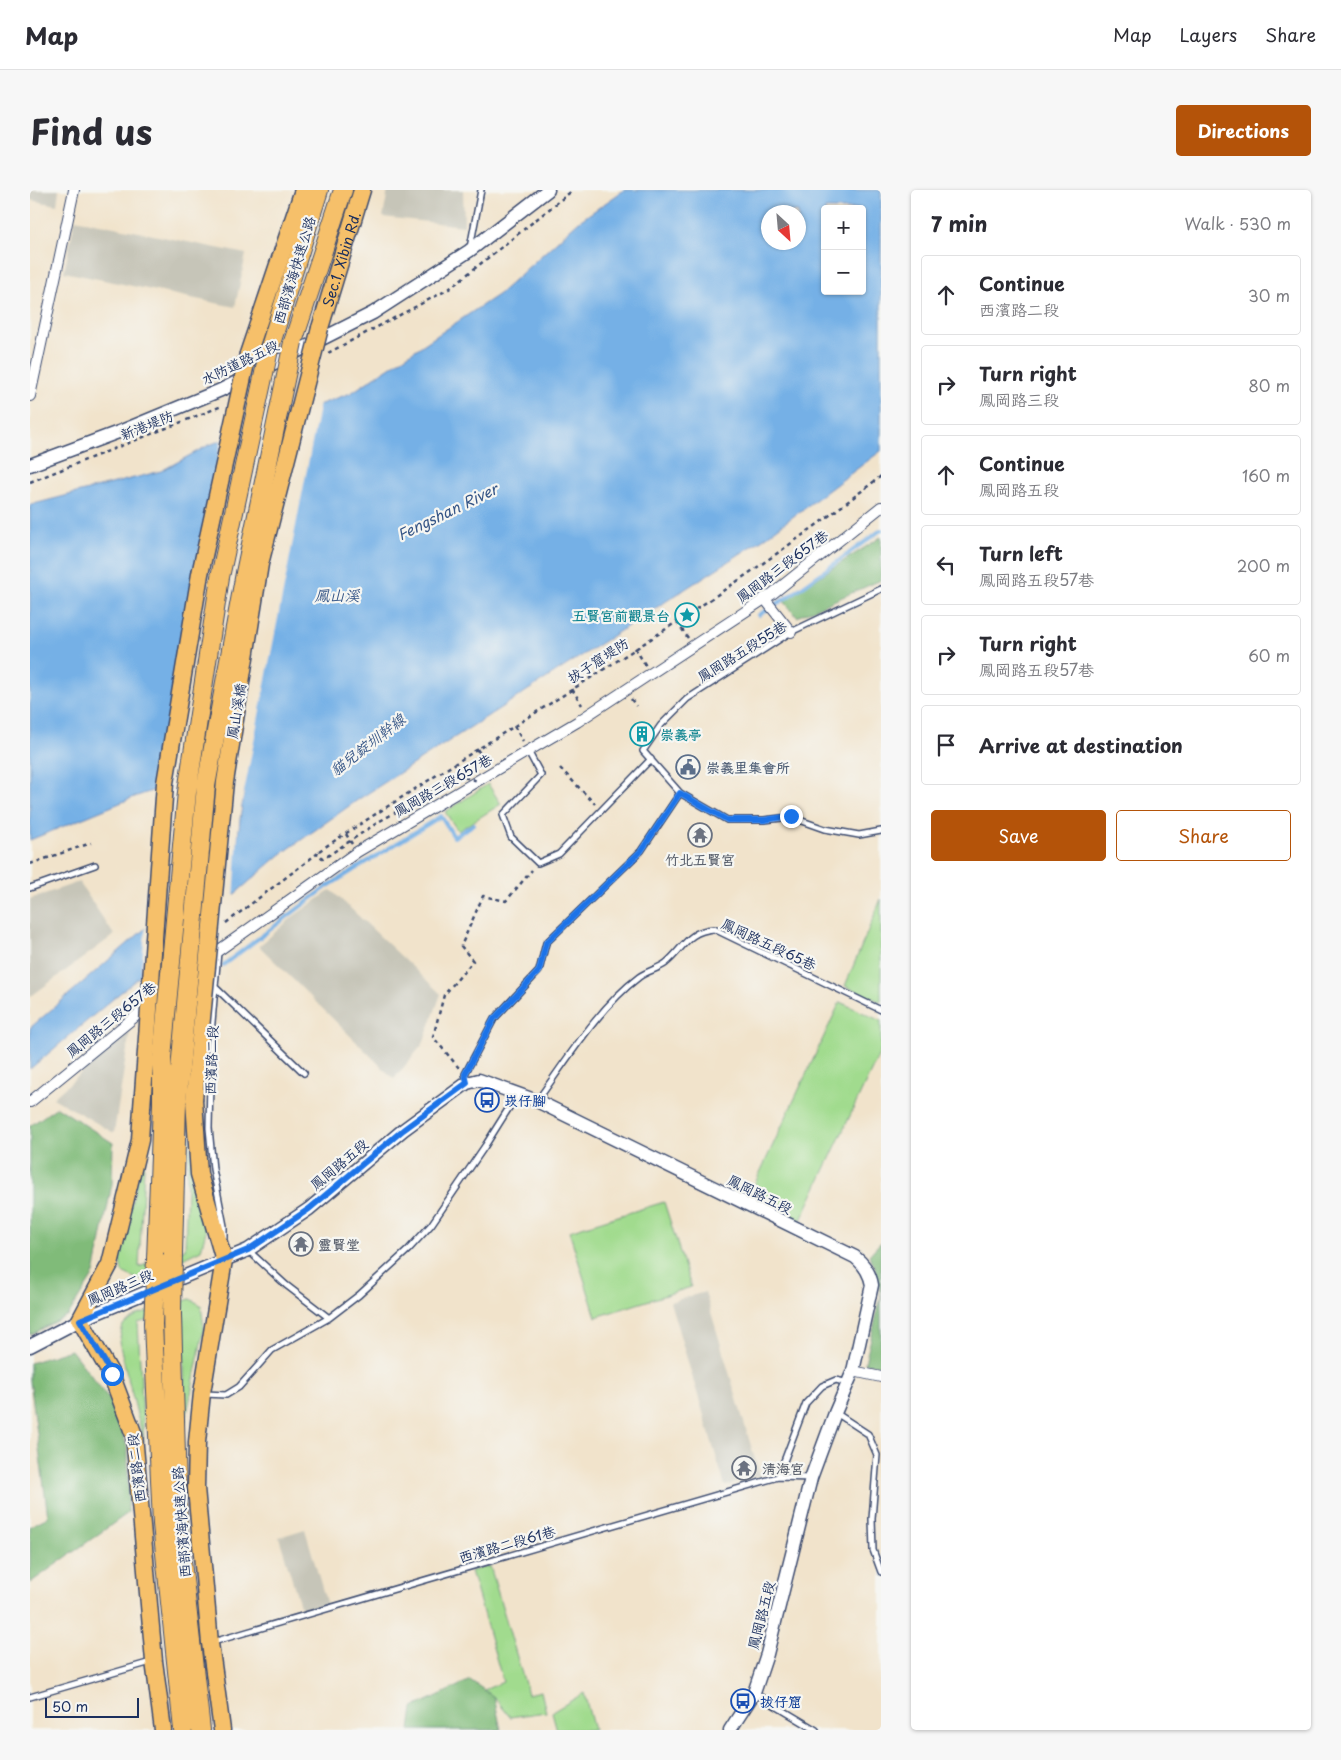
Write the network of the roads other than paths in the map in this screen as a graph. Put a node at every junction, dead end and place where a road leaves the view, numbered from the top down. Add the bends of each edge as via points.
1 (74, 190) edge
2 (303, 190) edge
3 (319, 190) edge
4 (343, 190) edge
5 (362, 190) edge
6 (481, 190) edge
7 (548, 190) edge
8 (469, 251) junction
9 (320, 328) joint
10 (293, 342) joint
11 (30, 396) edge
12 (30, 465) edge
13 (881, 507) edge
14 (881, 589) edge
15 (764, 598) junction
16 (791, 632) junction
17 (528, 751) junction
18 (651, 758) junction
19 (680, 793) junction
20 (881, 831) edge
21 (95, 865) dead end
22 (30, 888) edge
23 (218, 950) junction
24 (215, 987) junction
25 (881, 1010) edge
26 (304, 1073) dead end
27 (466, 1079) junction
28 (518, 1093) junction
29 (537, 1101) junction
30 (30, 1102) edge
31 (178, 1102) junction
32 (248, 1250) junction
33 (224, 1260) junction
34 (329, 1318) junction
35 (80, 1320) junction
36 (30, 1346) edge
37 (851, 1377) junction
38 (881, 1378) edge
39 (202, 1393) junction
40 (835, 1413) junction
41 (778, 1477) junction
42 (811, 1478) junction
43 (881, 1572) edge
44 (210, 1643) junction
45 (154, 1661) junction
46 (754, 1693) junction
47 (30, 1697) edge
48 (810, 1729) edge
49 (163, 1730) edge
50 (183, 1730) edge
51 (201, 1730) edge
52 (222, 1730) edge
53 (730, 1730) edge
54 (816, 1730) edge

1 - 11 street
2 - 35 main road, bridge via 248,354 200,574 165,784 140,1140 110,1264
3 - 31 highway, 西部濱海快速公路, bridge via 269,350 220,577 186,792 162,1058
4 - 10 highway, 西部濱海快速公路
5 - 9 main road, Sec.1, Xibin Rd.
6 - 8 lane
7 - 8 street, 水防道路五段
8 - 12 street, 水防道路五段 via 373,314 221,390
9 - 31 main road, 鳳山溪橋, bridge via 260,564 225,782 210,935
10 - 31 highway, 鳳山溪橋, bridge via 206,786
13 - 15 street, 鳳岡路三段657巷
14 - 16 lane, 鳳岡路五段55巷
15 - 16 street
15 - 17 street, 鳳岡路三段657巷
16 - 18 lane, 鳳岡路五段55巷 via 687,699 643,750
17 - 18 lane via 541,775 503,815 510,837 538,863 559,854
17 - 23 street, 鳳岡路三段657巷 via 357,852
18 - 19 lane
19 - 20 lane via 727,820 791,816 825,829 859,835
19 - 27 lane via 641,851 546,943 539,971 494,1019
21 - 22 lane
23 - 24 lane, 西濱路二段
23 - 30 street, 鳳岡路三段657巷
24 - 26 lane
24 - 33 lane, 西濱路二段 via 208,1128 224,1226
25 - 29 lane, 鳳岡路五段65巷 via 714,929 704,930 665,963 640,976 613,1001
27 - 28 street, 鳳岡路五段
27 - 32 street, 鳳岡路五段 via 309,1209
28 - 29 street, 鳳岡路五段
28 - 34 lane via 431,1225 359,1295
29 - 37 street, 鳳岡路五段 via 860,1261 869,1273 871,1292
31 - 33 main road, 西濱路二段
31 - 50 highway, 西部濱海快速公路, bridge via 156,1259 153,1324 162,1524
31 - 51 highway, 西部濱海快速公路, bridge via 172,1314 178,1526
32 - 33 street, 鳳岡路五段
32 - 34 lane
33 - 35 street, 鳳岡路三段
33 - 39 main road, 西濱路二段
34 - 39 lane via 272,1350 240,1387 226,1395
35 - 36 street, 鳳岡路三段
35 - 45 main road, 西濱路二段 via 112,1374 134,1435
37 - 38 street
37 - 40 street, 鳳岡路五段
37 - 41 lane via 822,1386 806,1402
39 - 44 main road, 西濱路二段 via 196,1488
40 - 42 street, 鳳岡路五段
40 - 43 lane via 868,1434 876,1455 872,1518 874,1550
41 - 42 lane, 西濱路二段61巷
41 - 44 lane, 西濱路二段61巷
42 - 46 street, 鳳岡路五段 via 767,1654
44 - 52 main road, 西濱路二段
45 - 47 lane
45 - 49 main road, 西濱路二段
46 - 48 lane
46 - 53 street, 鳳岡路五段
48 - 54 lane

